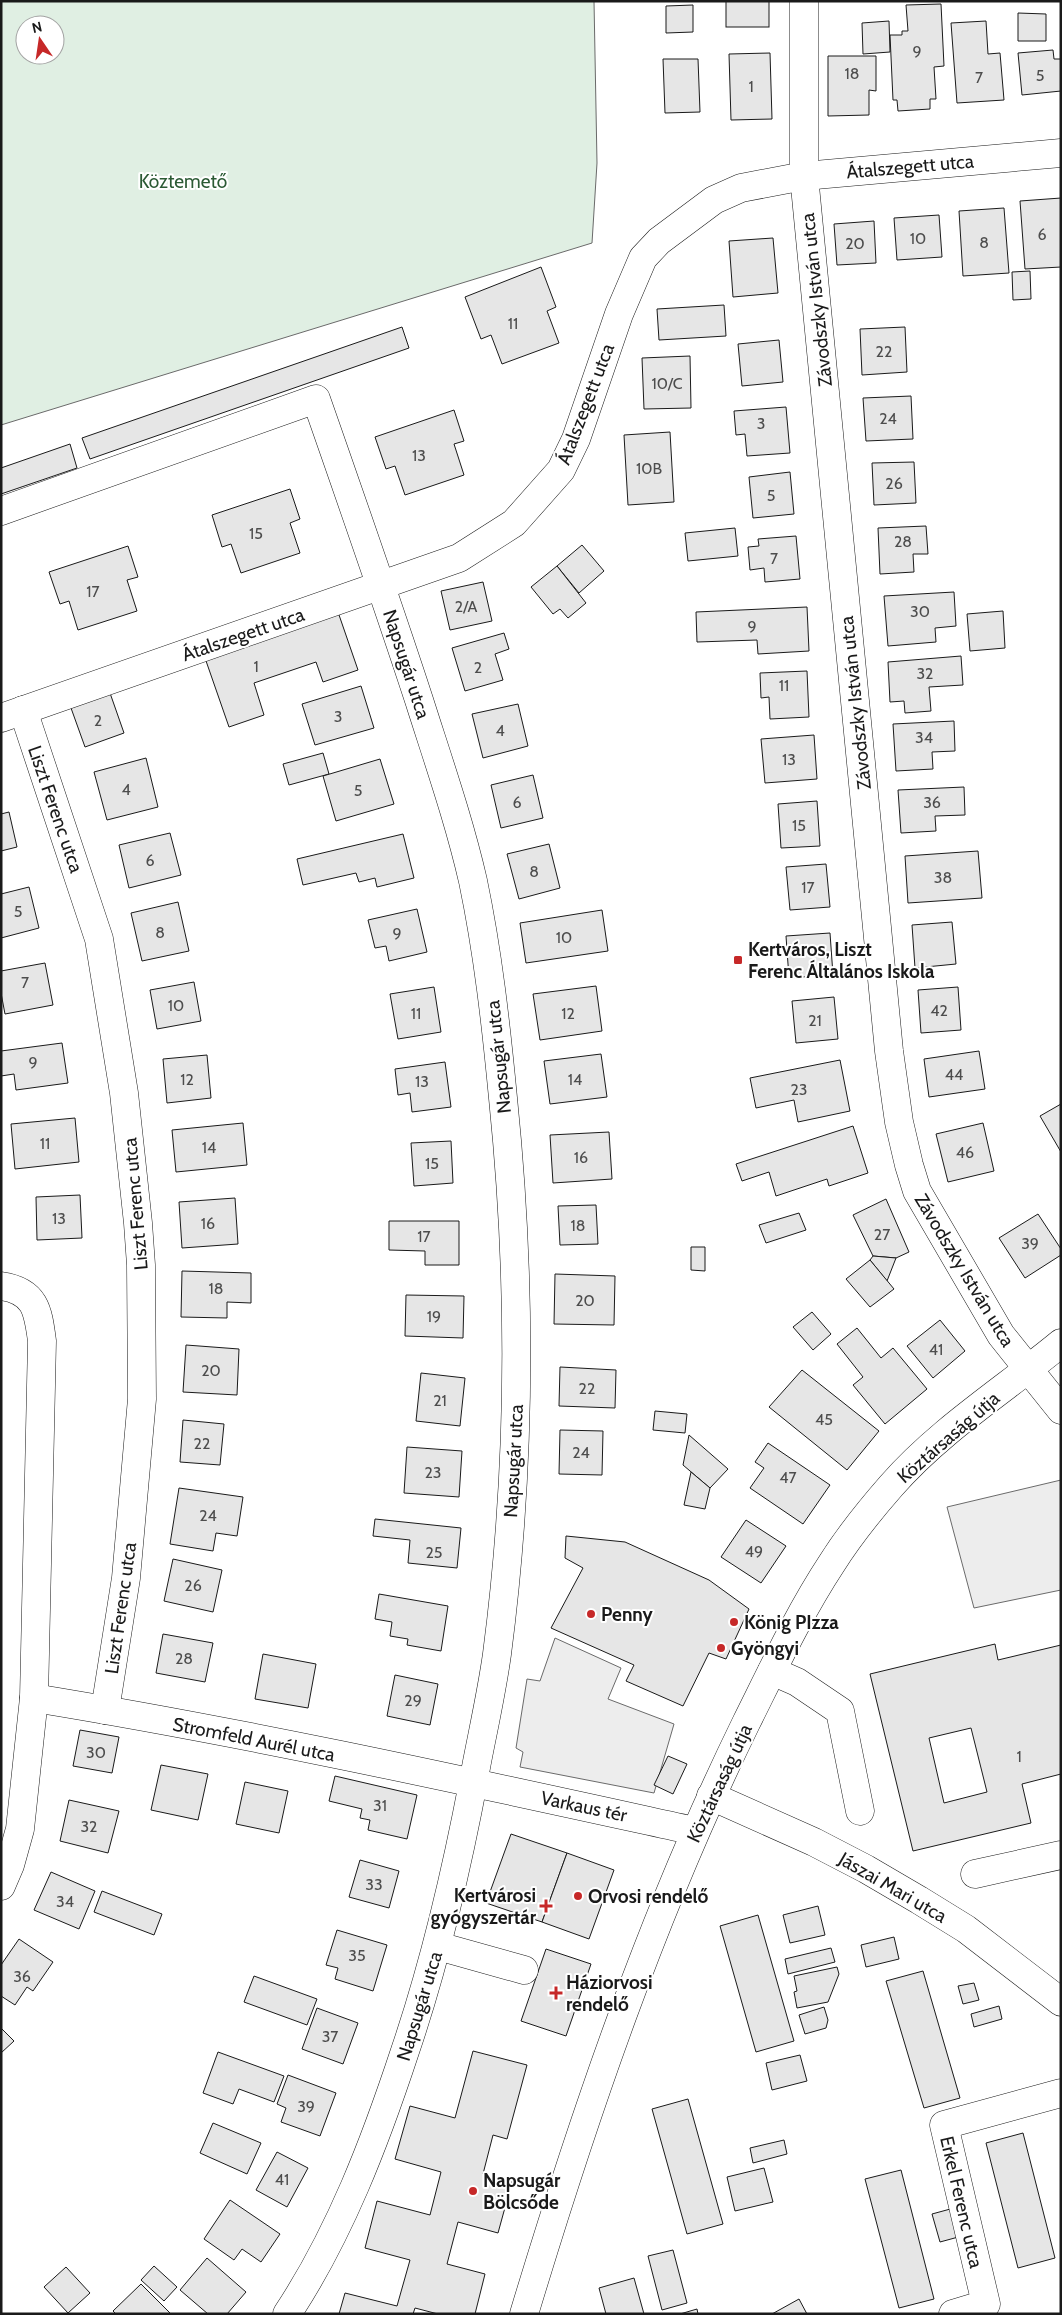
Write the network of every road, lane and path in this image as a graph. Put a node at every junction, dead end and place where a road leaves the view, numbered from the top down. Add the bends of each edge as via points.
1 (804, 1) edge
2 (1061, 153) edge
3 (804, 176) junction
4 (1, 511) edge
5 (382, 586) junction
6 (12, 714) edge
7 (1, 1286) edge
8 (1061, 1343) edge
9 (1029, 1370) junction
10 (1061, 1410) edge
11 (772, 1671) junction
12 (34, 1698) junction
13 (105, 1710) junction
14 (474, 1782) junction
15 (711, 1796) junction
16 (860, 1811) dead end
17 (695, 1831) junction
18 (1061, 1855) edge
19 (975, 1874) dead end
20 (1, 1886) edge
21 (438, 1946) junction
22 (524, 1970) dead end
23 (1061, 2002) edge
24 (1061, 2093) edge
25 (287, 2314) edge
26 (524, 2314) edge
27 (953, 2314) edge

1 - 3 street, Závodszky István utca
2 - 3 street, Átalszegett utca
3 - 5 street, Átalszegett utca via 741,188 714,200 659,241 643,258 633,279 562,470 514,523 459,558
3 - 9 street, Závodszky István utca via 888,1041 899,1122 917,1191 1000,1335
4 - 5 street, Napsugár utca via 316,399
5 - 6 street, Átalszegett utca
5 - 14 street, Napsugár utca via 460,828 473,882 490,977 511,1181 517,1328 514,1449 496,1656
6 - 13 street, Liszt Ferenc utca via 99,939 124,1093 138,1223 142,1398 126,1578
7 - 12 street via 24,1293 33,1301 42,1341
8 - 9 street, Köztársaság útja
9 - 10 street, Závodszky István utca
9 - 11 street, Köztársaság útja via 961,1420 893,1484 833,1561
11 - 15 street, Köztársaság útja
11 - 16 street via 797,1682 840,1711
12 - 13 street, Stromfeld Aurél utca
12 - 20 street via 20,1829
13 - 14 street, Stromfeld Aurél utca
14 - 17 street, Varkaus tér
14 - 21 street, Napsugár utca
15 - 17 street, Köztársaság útja
15 - 23 street, Jászai Mari utca via 814,1842 920,1900 966,1929
17 - 26 street, Köztársaság útja via 633,1983 556,2206
18 - 19 street
21 - 22 street
21 - 25 street, Napsugár utca via 373,2142 315,2270
24 - 27 street, Erkel Ferenc utca via 944,2125 986,2304

